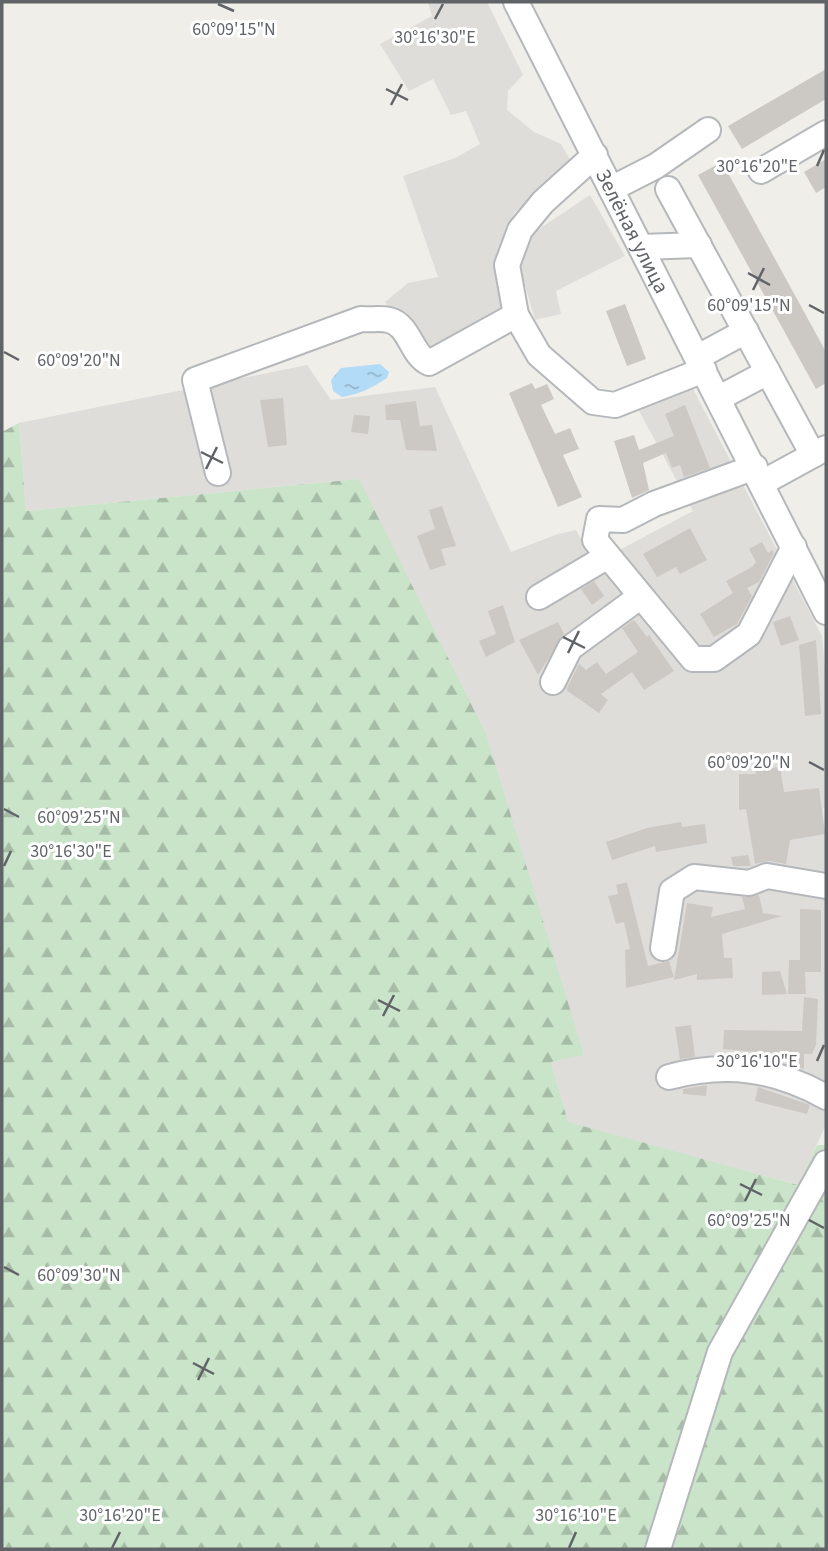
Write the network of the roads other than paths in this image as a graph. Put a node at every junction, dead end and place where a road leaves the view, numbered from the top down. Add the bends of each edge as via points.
1 (516, 2) edge
2 (708, 130) dead end
3 (826, 133) edge
4 (595, 155) junction
5 (761, 171) dead end
6 (611, 189) junction
7 (668, 189) dead end
8 (699, 245) junction
9 (641, 247) junction
10 (516, 315) junction
11 (746, 331) junction
12 (701, 363) junction
13 (768, 372) junction
14 (719, 398) junction
15 (820, 451) edge
16 (218, 473) dead end
17 (759, 475) junction
18 (794, 547) junction
19 (608, 556) junction
20 (641, 596) junction
21 (539, 597) dead end
22 (826, 612) edge
23 (553, 682) dead end
24 (826, 886) edge
25 (663, 948) dead end
26 (668, 1077) dead end
27 (826, 1097) edge
28 (826, 1163) edge
29 (658, 1549) edge

1 - 4 street, Зелёная улица
2 - 6 street via 656,166
3 - 5 street
4 - 6 street, Зелёная улица
4 - 10 street via 543,202 520,230 507,265
6 - 9 street, Зелёная улица
7 - 8 street
8 - 9 street
8 - 11 street
9 - 12 street, Зелёная улица
10 - 12 street via 539,355 593,402 615,405
10 - 16 street via 429,363 421,360 402,329 390,320 361,319 195,380
11 - 12 street
11 - 13 street
12 - 14 street, Зелёная улица
13 - 14 street
13 - 15 street
14 - 17 street, Зелёная улица
15 - 17 street
17 - 18 street, Зелёная улица
17 - 19 street via 654,504 623,520 599,519 595,540
18 - 20 street via 750,634 714,659 693,659
18 - 22 street, Зелёная улица
19 - 20 street
19 - 21 street
20 - 23 street via 570,648
24 - 25 street via 766,876 749,883 694,877 672,891
26 - 27 street via 704,1068 752,1070
28 - 29 street via 720,1352

